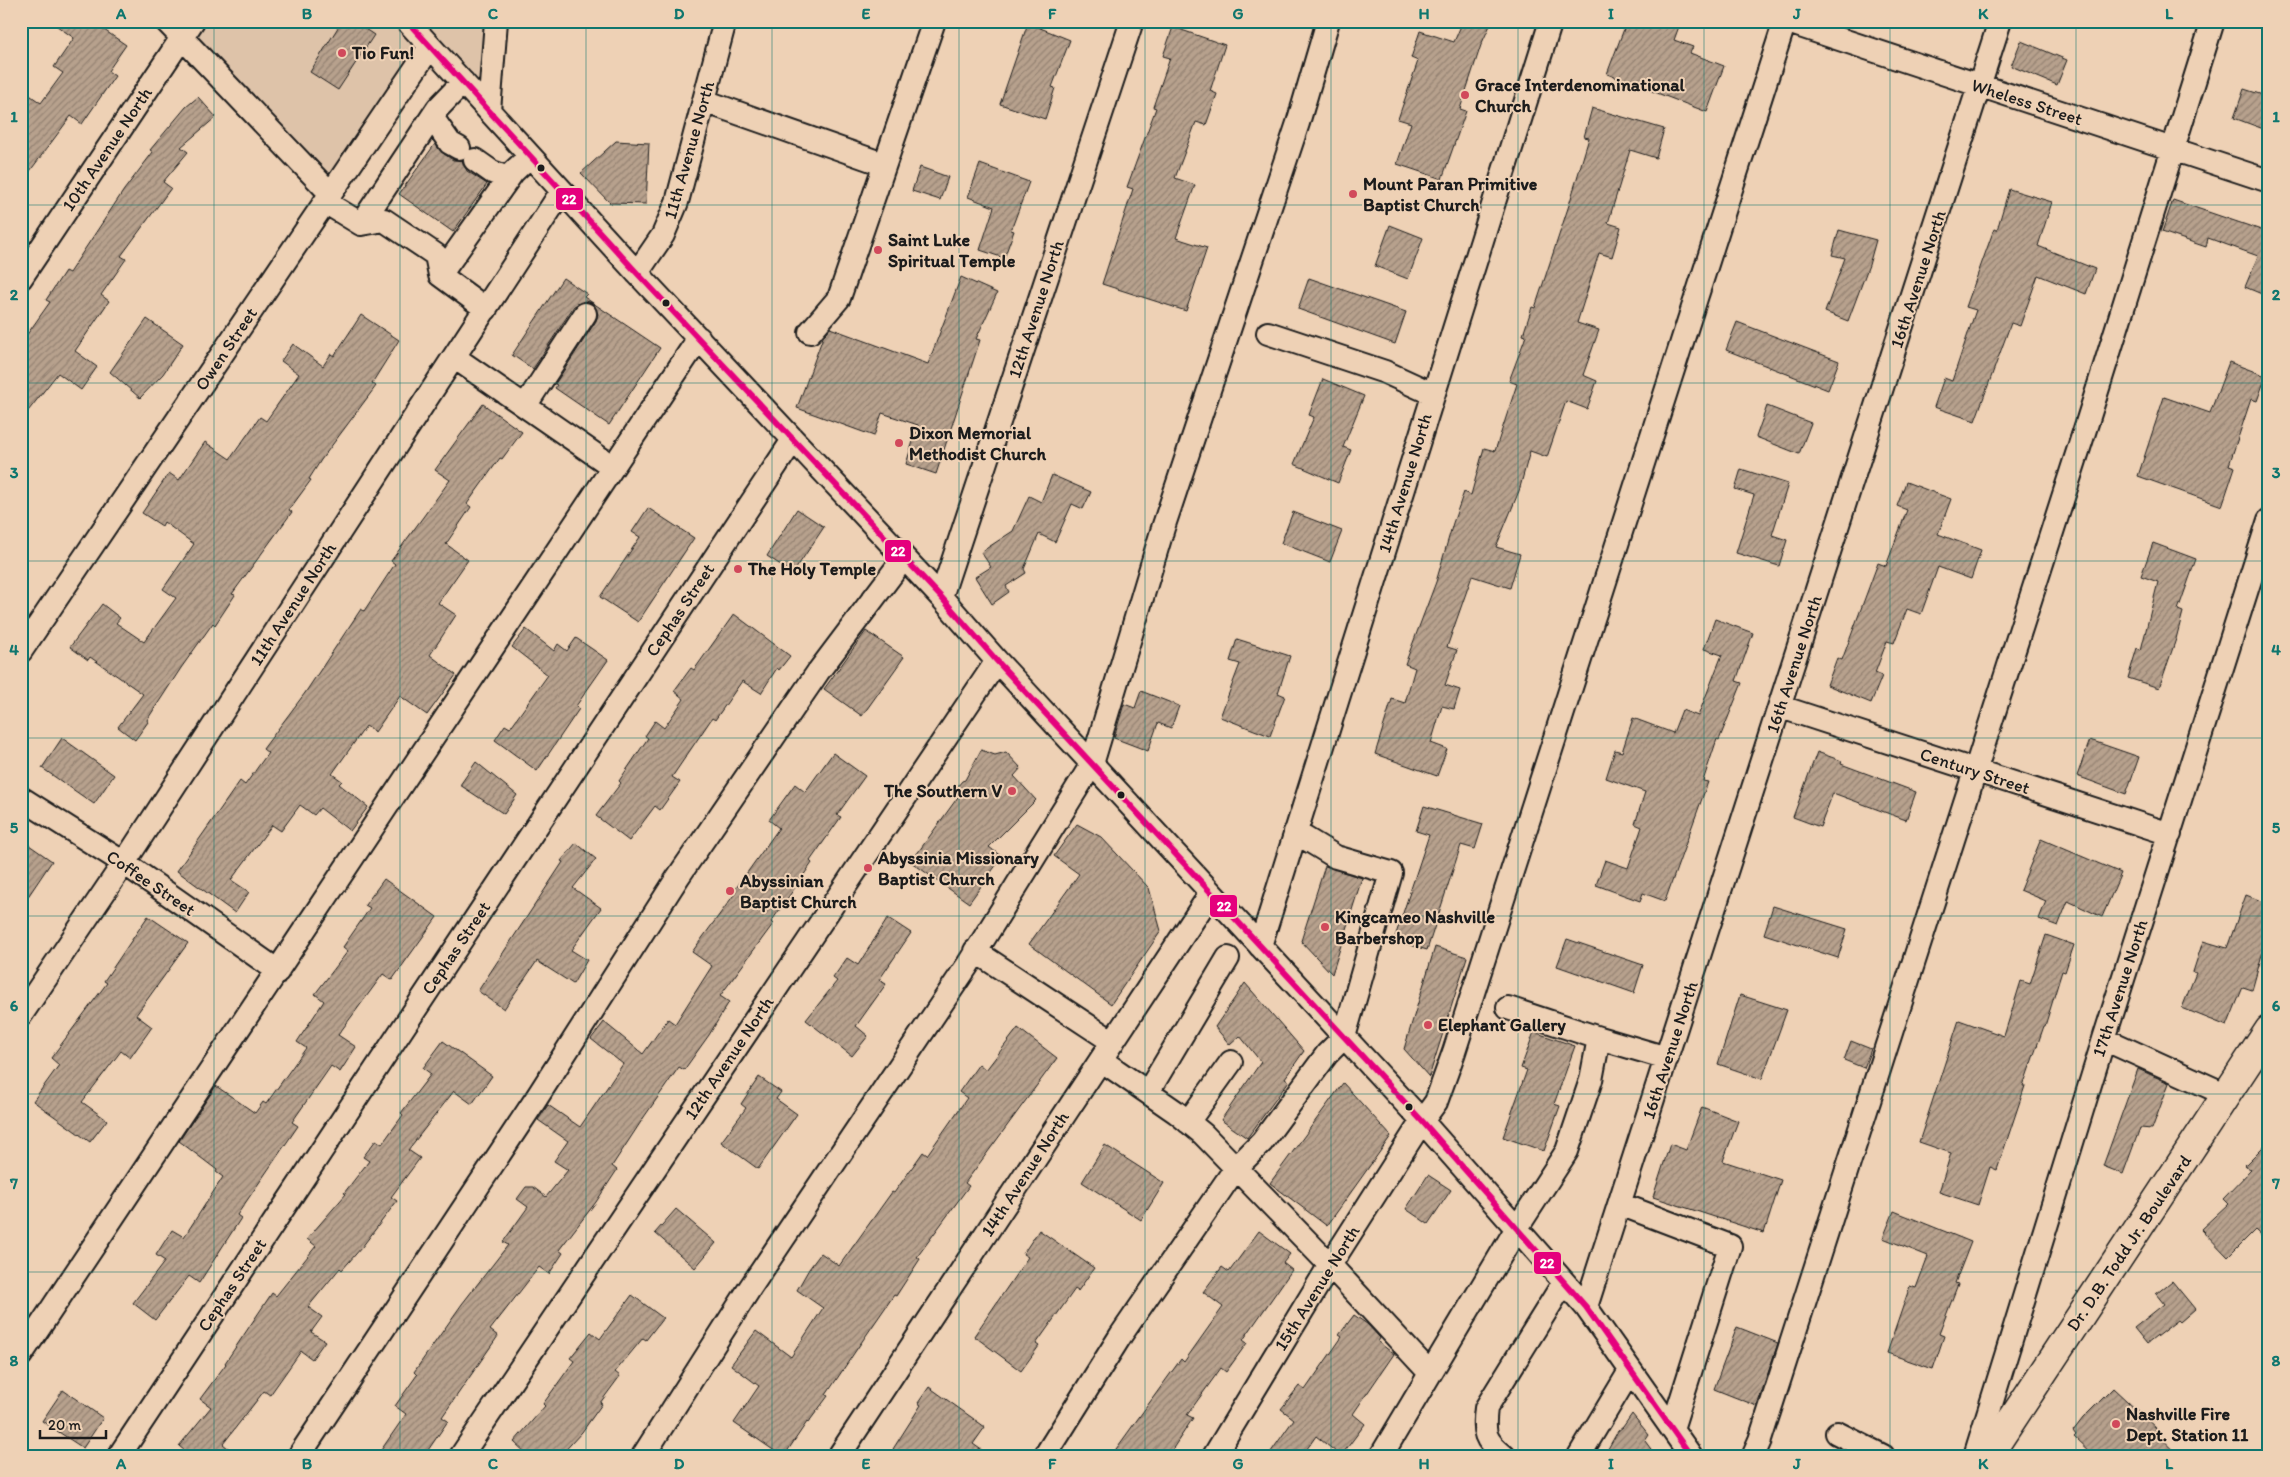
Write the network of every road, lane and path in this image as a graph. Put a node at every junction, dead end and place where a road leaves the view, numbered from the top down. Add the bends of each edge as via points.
1 (166, 21) edge
2 (406, 21) edge
3 (496, 21) edge
4 (934, 21) edge
5 (1132, 21) edge
6 (1328, 21) edge
7 (1551, 21) edge
8 (1785, 21) edge
9 (2000, 21) edge
10 (2213, 21) edge
11 (723, 25) edge
12 (187, 29) edge
13 (430, 47) junction
14 (463, 82) junction
15 (1980, 86) junction
16 (704, 101) junction
17 (489, 111) junction
18 (432, 117) junction
19 (2174, 150) junction
20 (530, 156) junction
21 (884, 164) junction
22 (508, 178) junction
23 (2269, 181) edge
24 (562, 191) junction
25 (328, 198) junction
26 (361, 224) junction
27 (637, 273) junction
28 (440, 275) junction
29 (21, 278) edge
30 (486, 309) junction
31 (585, 314) dead end
32 (810, 332) dead end
33 (1268, 333) dead end
34 (699, 338) junction
35 (454, 357) junction
36 (1433, 394) junction
37 (525, 406) junction
38 (793, 440) junction
39 (613, 467) junction
40 (2269, 520) edge
41 (904, 558) junction
42 (940, 597) junction
43 (21, 651) edge
44 (997, 661) junction
45 (1780, 708) junction
46 (1092, 764) junction
47 (1976, 771) junction
48 (21, 798) edge
49 (1296, 832) junction
50 (2170, 834) junction
51 (124, 863) junction
52 (1211, 893) junction
53 (1260, 946) junction
54 (975, 952) junction
55 (1228, 958) dead end
56 (278, 971) junction
57 (1508, 1008) dead end
58 (21, 1015) edge
59 (2269, 1030) edge
60 (1344, 1037) junction
61 (1599, 1038) junction
62 (2104, 1038) junction
63 (1107, 1051) junction
64 (1667, 1058) junction
65 (1231, 1062) dead end
66 (1148, 1092) junction
67 (2227, 1095) junction
68 (1422, 1121) junction
69 (1188, 1122) junction
70 (1235, 1169) junction
71 (1620, 1204) junction
72 (1517, 1228) junction
73 (1330, 1265) junction
74 (1564, 1282) junction
75 (1586, 1306) junction
76 (21, 1355) edge
77 (1630, 1371) junction
78 (1430, 1373) junction
79 (1672, 1430) junction
80 (1837, 1433) dead end
81 (119, 1456) edge
82 (299, 1456) edge
83 (461, 1456) edge
84 (643, 1456) edge
85 (839, 1456) edge
86 (1045, 1456) edge
87 (1214, 1456) edge
88 (1381, 1456) edge
89 (1504, 1456) edge
90 (1579, 1456) edge
91 (1691, 1456) edge
92 (1753, 1456) edge
93 (1882, 1456) edge
94 (1975, 1456) edge
95 (1988, 1456) edge

1 - 12 street
2 - 13 street
3 - 17 street
4 - 21 street
5 - 42 street, 12th Avenue North
6 - 46 street via 1295,132 1163,528
7 - 36 street, 14th Avenue North
8 - 15 street, Wheless Street
8 - 68 street, 15th Avenue North via 1460,1034 1436,1102
9 - 15 street, 16th Avenue North
10 - 19 street
11 - 16 street, 11th Avenue North
12 - 25 street
12 - 29 street, 10th Avenue North
13 - 14 street
13 - 25 street, Owen Street
14 - 17 street
14 - 18 street
15 - 19 street, Wheless Street
15 - 45 street, 16th Avenue North
16 - 21 street
16 - 27 street, 11th Avenue North via 677,202 663,235
17 - 20 street
18 - 22 street via 450,143 492,172
18 - 26 street
19 - 23 street, Wheless Street
19 - 47 street
20 - 22 street
20 - 24 street
21 - 32 street via 839,298
22 - 28 street
24 - 27 street
24 - 30 street, 11th Avenue North
25 - 26 street
25 - 43 street, Owen Street
26 - 28 street via 384,220 436,255
27 - 34 street
28 - 30 street
30 - 35 street, 11th Avenue North
31 - 37 street
33 - 36 street via 1385,372
34 - 38 street
34 - 39 street
35 - 37 street
35 - 51 street, 11th Avenue North
36 - 49 street, 14th Avenue North
37 - 39 street
38 - 41 street
38 - 81 street, Cephas Street
39 - 56 street
40 - 50 street, 17th Avenue North
41 - 42 street
41 - 82 street via 818,672 678,877 534,1102
42 - 44 street
44 - 46 street
44 - 83 street, 12th Avenue North
45 - 47 street, Century Street
45 - 64 street, 16th Avenue North
46 - 52 street
46 - 54 street
47 - 50 street, Century Street
47 - 92 street
48 - 51 street, Coffee Street
49 - 53 street, 14th Avenue North
49 - 60 street via 1336,857 1391,873
50 - 62 street, 17th Avenue North
51 - 56 street, Coffee Street
51 - 58 street, 11th Avenue North
52 - 53 street
52 - 63 street, 14th Avenue North
53 - 60 street
54 - 63 street
54 - 84 street via 750,1288
55 - 66 street
56 - 76 street
57 - 61 street
59 - 67 main road, Dr. D.B. Todd Jr. Boulevard
60 - 68 street
60 - 70 street via 1327,1054 1262,1142
61 - 64 street
61 - 72 street via 1591,1080 1567,1151
62 - 67 street
62 - 94 street, 17th Avenue North
63 - 66 street
63 - 85 street, 14th Avenue North
64 - 71 street, 16th Avenue North
65 - 69 street
66 - 69 street
67 - 95 main road, Dr. D.B. Todd Jr. Boulevard
68 - 72 street
68 - 73 street, 15th Avenue North
69 - 70 street
70 - 73 street
70 - 86 street via 1121,1335
71 - 75 street, 16th Avenue North
71 - 79 street via 1730,1246
72 - 74 street
72 - 78 street
73 - 78 street
73 - 87 street, 15th Avenue North
74 - 75 street
74 - 89 street via 1486,1408 1484,1423 1488,1443
75 - 77 street
77 - 79 street
77 - 90 street
78 - 88 street
79 - 91 street
80 - 93 street

